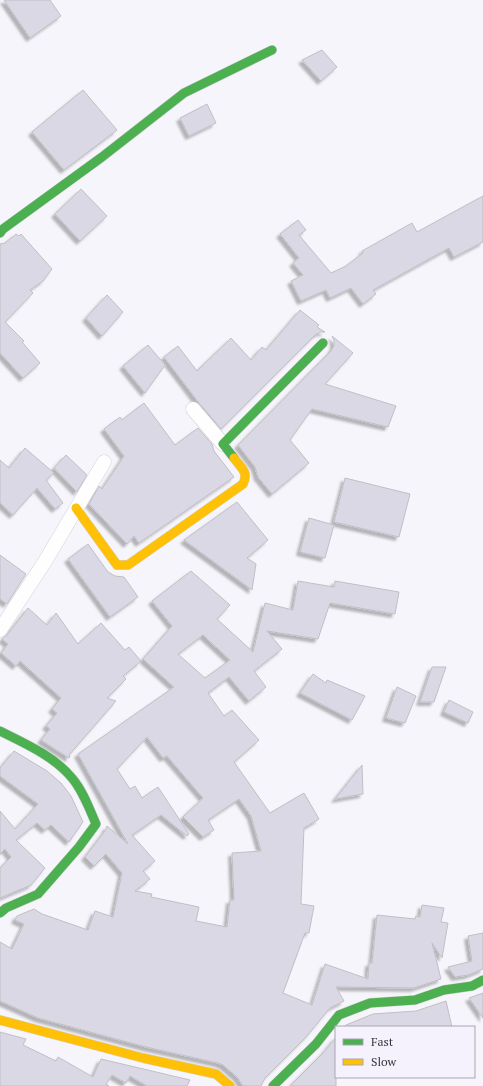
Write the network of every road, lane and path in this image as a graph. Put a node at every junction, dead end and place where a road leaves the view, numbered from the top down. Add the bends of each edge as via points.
1 (272, 50) dead end
2 (0, 233) edge
3 (323, 342) dead end
4 (193, 409) dead end
5 (223, 444) junction
6 (104, 462) dead end
7 (76, 508) junction
8 (0, 630) edge
9 (0, 731) edge
10 (0, 913) edge
11 (483, 980) edge
12 (0, 1020) edge
13 (230, 1086) edge
14 (272, 1086) edge

1 - 2 street via 184,93
3 - 5 street
4 - 5 street
5 - 7 street via 246,474 243,484 128,565 117,565
6 - 7 street
7 - 8 street
9 - 10 street via 53,761 68,773 81,792 96,824 80,847 38,894 11,904
11 - 14 street via 472,986 444,990 415,1000 370,1002 339,1015 316,1044
12 - 13 street via 143,1058 216,1074

